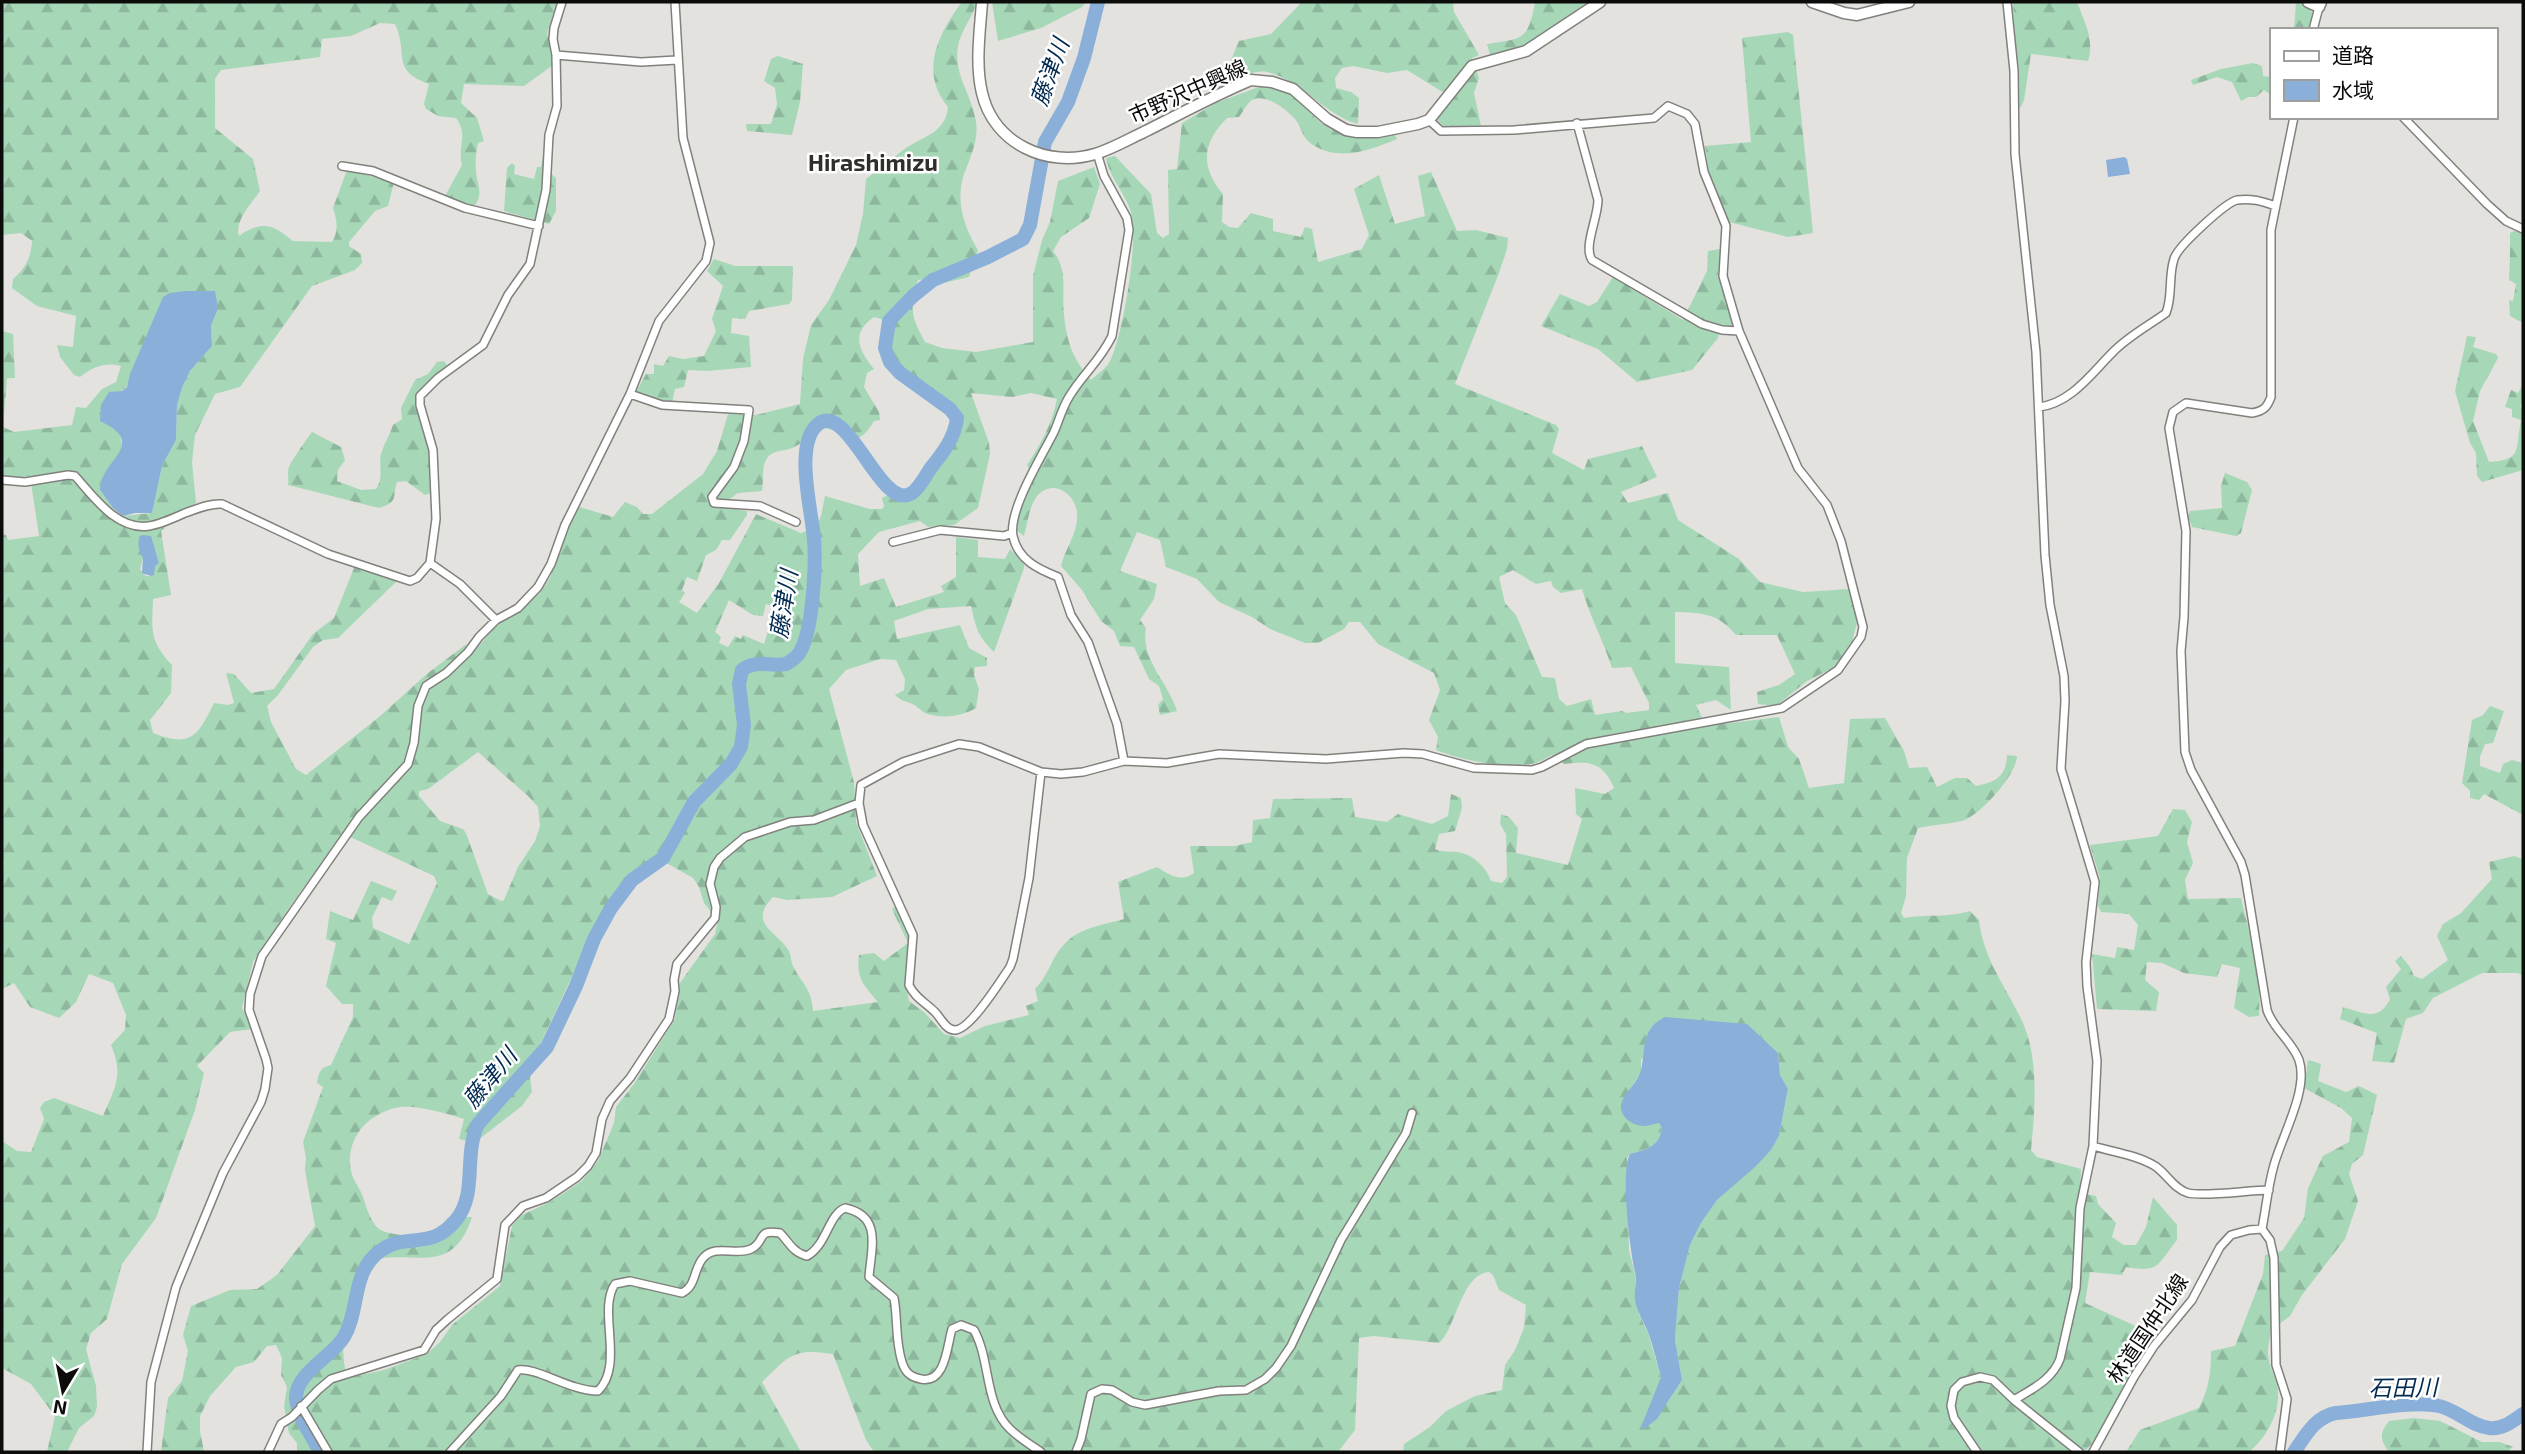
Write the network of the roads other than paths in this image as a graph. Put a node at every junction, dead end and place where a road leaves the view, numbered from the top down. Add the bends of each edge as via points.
1 (562, 2) edge
2 (675, 2) edge
3 (982, 2) edge
4 (1600, 2) edge
5 (1812, 2) edge
6 (1909, 2) edge
7 (2007, 2) edge
8 (2308, 2) edge
9 (2320, 4) edge
10 (2314, 28) edge
11 (556, 55) junction
12 (677, 60) junction
13 (2294, 119) edge
14 (2405, 119) edge
15 (1429, 120) junction
16 (1577, 124) junction
17 (1097, 153) junction
18 (342, 166) dead end
19 (2274, 206) junction
20 (539, 226) junction
21 (2523, 229) edge
22 (1739, 331) junction
23 (630, 394) junction
24 (2039, 407) junction
25 (2, 481) edge
26 (796, 522) dead end
27 (1012, 534) junction
28 (892, 542) dead end
29 (430, 563) junction
30 (496, 620) junction
31 (1124, 761) junction
32 (1041, 772) junction
33 (859, 803) junction
34 (1412, 1113) dead end
35 (2093, 1146) junction
36 (2269, 1190) junction
37 (2262, 1229) junction
38 (2014, 1400) junction
39 (301, 1406) junction
40 (147, 1452) edge
41 (268, 1452) edge
42 (328, 1452) edge
43 (450, 1452) edge
44 (1041, 1452) edge
45 (1076, 1452) edge
46 (1977, 1452) edge
47 (2079, 1452) edge
48 (2094, 1452) edge
49 (2280, 1452) edge

1 - 11 street via 554,28
2 - 12 street
3 - 17 main road, 市野沢中興線 via 979,65 992,119 1025,149 1070,159
4 - 15 main road via 1526,51 1472,66
5 - 6 main road via 1857,15
7 - 24 street via 2015,154
8 - 9 main road
9 - 10 street
11 - 12 street
11 - 20 street via 557,106 549,135
12 - 23 street via 683,138 709,253 659,321
13 - 19 street
14 - 21 street via 2487,204
15 - 16 street via 1441,131
15 - 17 main road, 市野沢中興線 via 1378,132 1346,130 1293,89 1251,80
16 - 22 street via 1598,200 1588,249 1592,260 1702,324
16 - 22 street via 1654,118 1668,106 1687,114 1695,124 1704,172 1726,226 1723,276
17 - 27 street via 1104,176 1128,218 1129,230 1112,336 1068,399 1025,489
18 - 20 street via 373,171 465,208
19 - 24 street via 2255,199 2226,205 2176,254 2166,313 2114,351 2094,375 2061,401
19 - 36 street via 2269,404 2252,413 2186,403 2173,412 2169,428 2186,531 2180,651 2185,752 2241,862 2269,1017 2300,1062 2299,1091
20 - 29 street via 530,264 483,345 420,396 433,450 436,519
22 - 31 street via 1798,468 1827,505 1841,541 1863,627 1838,670 1782,708 1586,744 1532,770 1474,768 1404,753 1326,760 1219,754 1167,763
23 - 26 street via 662,405 749,410 744,442 734,467 712,497 714,503 760,506
23 - 30 street via 538,587 519,608
24 - 35 street via 2045,555 2064,676 2061,769 2095,882 2086,962 2097,1061
25 - 29 street via 75,476 111,513 135,526 158,524 206,505 222,504 328,554 410,581
27 - 28 street via 940,530
27 - 31 street via 1024,559 1058,577 1071,615 1088,642 1117,724
29 - 30 street via 460,584
30 - 40 street via 446,673 426,686 408,764 359,817 262,956 249,1010 268,1068 265,1089 223,1173 176,1287 151,1382
31 - 32 street via 1083,772
32 - 33 street via 971,745 951,746 903,762 861,785
32 - 33 street via 1029,878 1013,959 969,1024 957,1031 943,1024 909,985 914,935 863,825
33 - 39 street via 745,837 720,858 710,884 715,918 677,964 669,1019 610,1101 588,1166 546,1198 523,1206 505,1225 497,1279 436,1330 424,1350 343,1374
34 - 45 street via 1406,1133 1341,1240 1276,1368 1246,1390 1145,1405 1112,1390 1095,1390
35 - 36 street via 2145,1161 2187,1193
35 - 38 street via 2080,1208 2076,1288 2060,1359 2045,1380
36 - 37 street
37 - 48 street, 林道国仲北線 via 2231,1235 2220,1247 2192,1300 2134,1377
37 - 49 street via 2274,1258 2276,1365 2287,1399
38 - 46 street via 1986,1377 1969,1378 1954,1390 1951,1413
38 - 47 street
39 - 41 street via 281,1424
39 - 42 street
43 - 44 street via 518,1370 591,1391 604,1385 615,1284 630,1281 688,1291 706,1254 749,1250 768,1231 780,1233 793,1250 807,1256 818,1247 837,1212 845,1208 866,1219 872,1229 869,1277 894,1298 899,1350 907,1373 926,1380 933,1376 946,1358 952,1329 961,1325 974,1330 1001,1417

